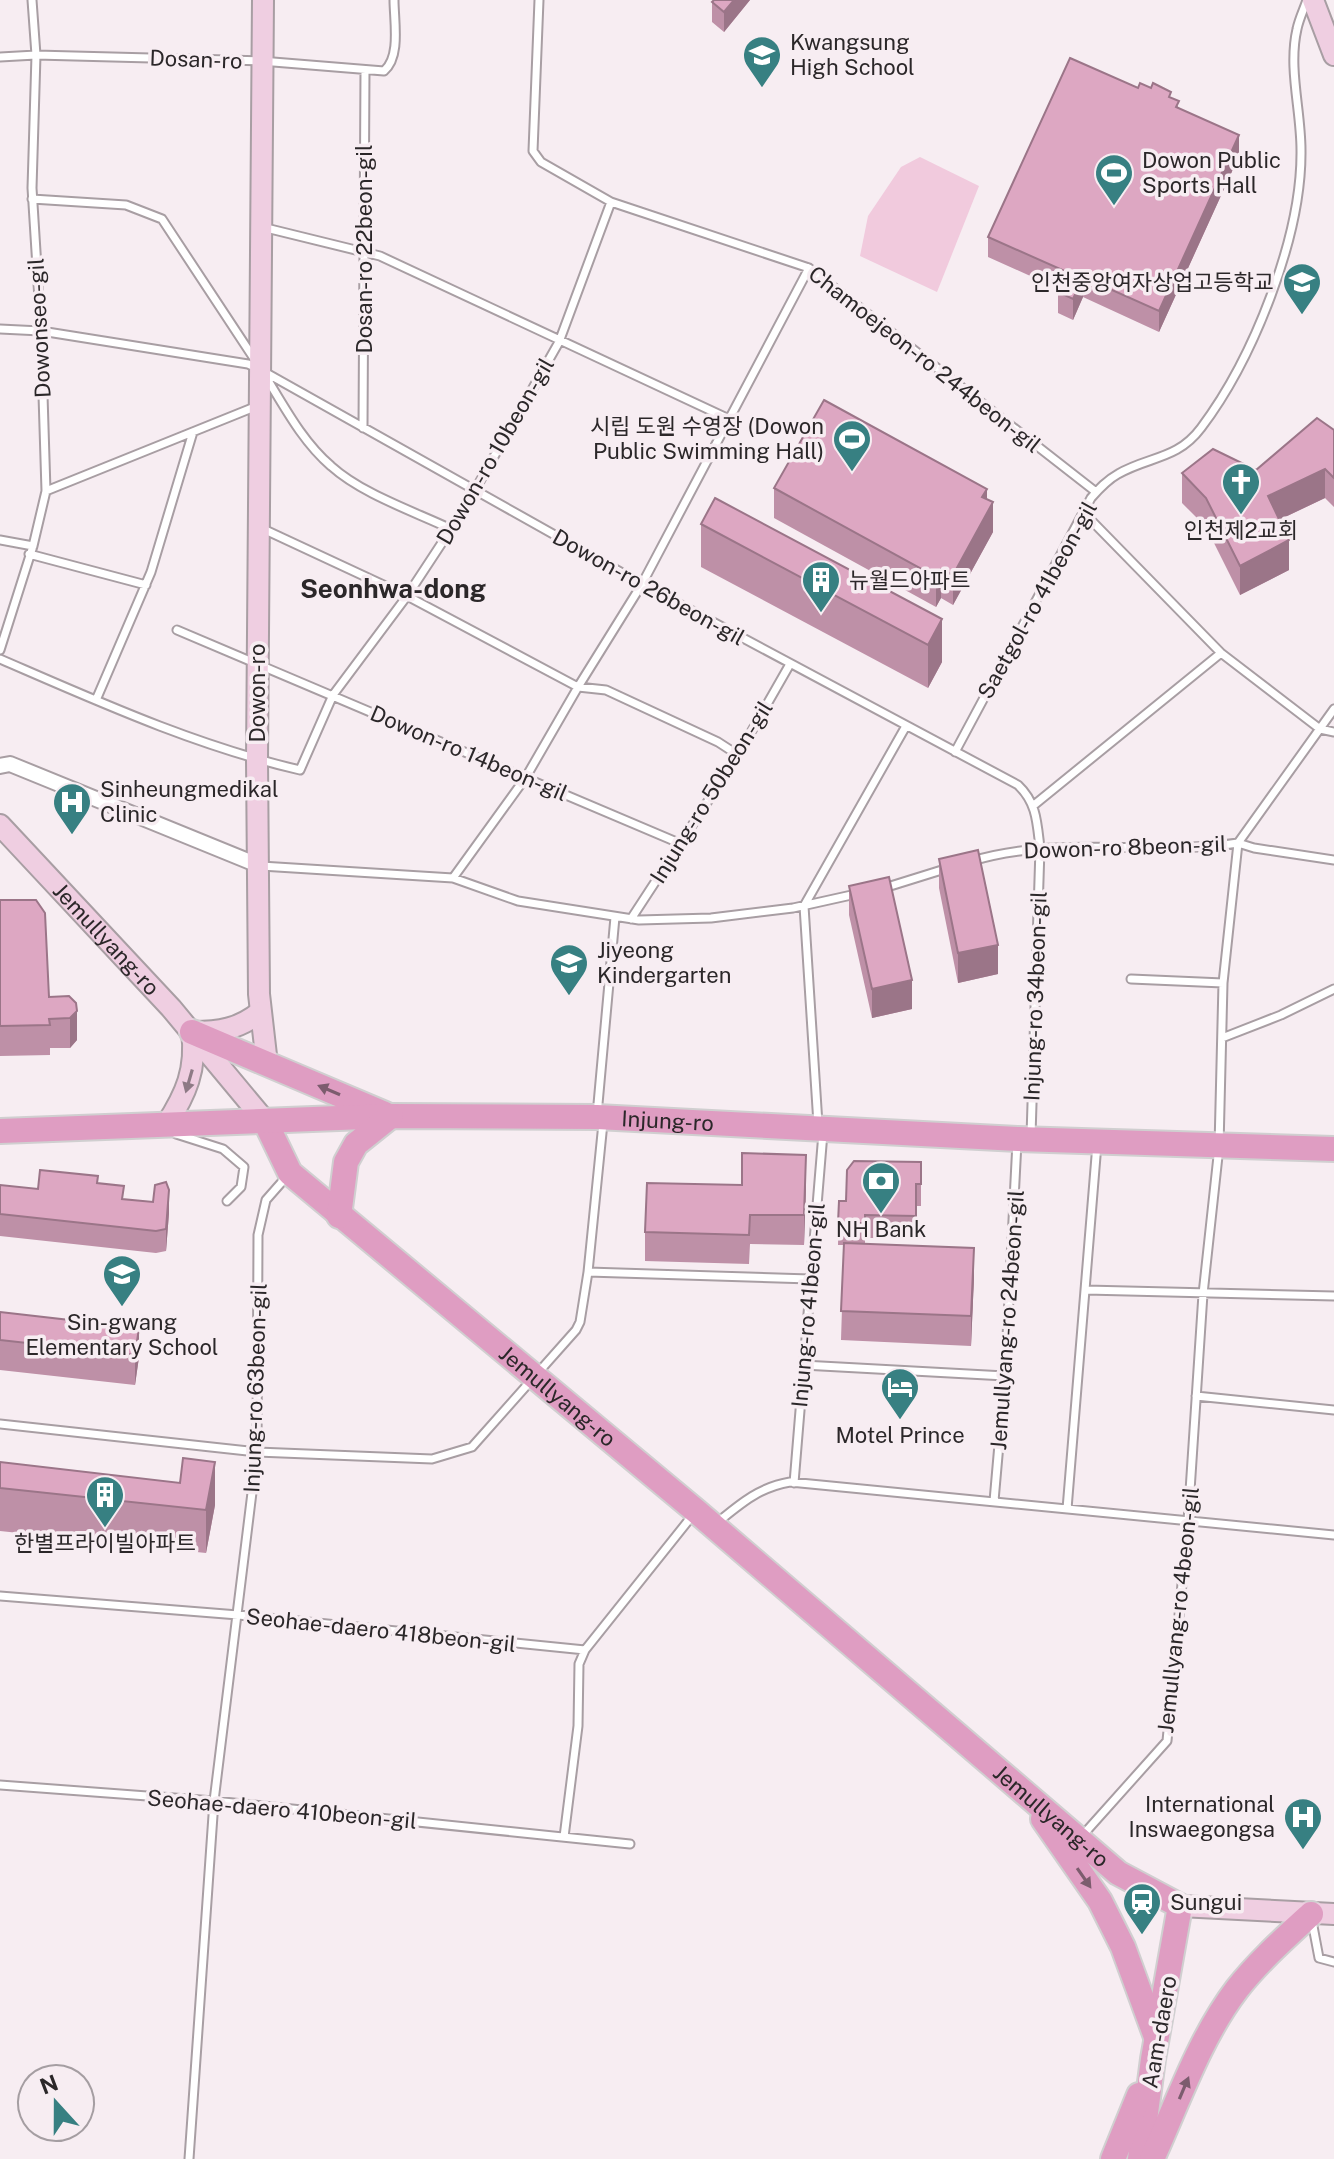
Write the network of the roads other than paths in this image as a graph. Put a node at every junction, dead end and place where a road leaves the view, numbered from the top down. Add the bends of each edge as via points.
1 (32, 0) edge
2 (263, 0) edge
3 (394, 0) edge
4 (539, 0) edge
5 (1310, 0) edge
6 (36, 55) junction
7 (1334, 55) edge
8 (0, 57) edge
9 (261, 61) junction
10 (365, 70) junction
11 (32, 199) junction
12 (611, 202) junction
13 (260, 226) junction
14 (364, 251) junction
15 (809, 268) junction
16 (0, 329) edge
17 (41, 331) junction
18 (559, 342) junction
19 (261, 370) junction
20 (259, 405) junction
21 (729, 419) junction
22 (363, 428) junction
23 (193, 432) junction
24 (475, 490) junction
25 (46, 491) junction
26 (1096, 492) junction
27 (1084, 513) junction
28 (259, 527) junction
29 (451, 529) junction
30 (0, 540) edge
31 (31, 550) junction
32 (642, 584) junction
33 (146, 585) junction
34 (407, 596) junction
35 (177, 630) dead end
36 (0, 650) edge
37 (1221, 653) junction
38 (0, 659) edge
39 (790, 664) junction
40 (257, 666) junction
41 (578, 687) junction
42 (333, 695) junction
43 (96, 700) junction
44 (1334, 709) edge
45 (906, 726) junction
46 (1320, 729) junction
47 (1334, 732) edge
48 (955, 752) junction
49 (738, 755) junction
50 (257, 760) junction
51 (0, 766) edge
52 (526, 777) junction
53 (1034, 805) junction
54 (0, 825) edge
55 (679, 843) junction
56 (1238, 843) junction
57 (1040, 848) junction
58 (1334, 860) edge
59 (963, 863) edge
60 (258, 865) junction
61 (950, 867) edge
62 (453, 878) junction
63 (804, 906) junction
64 (615, 917) junction
65 (631, 919) junction
66 (1131, 979) dead end
67 (1223, 983) junction
68 (1334, 989) edge
69 (260, 1012) junction
70 (192, 1032) junction
71 (1222, 1038) junction
72 (267, 1064) junction
73 (391, 1116) junction
74 (600, 1117) junction
75 (265, 1121) junction
76 (159, 1125) junction
77 (821, 1127) junction
78 (0, 1131) edge
79 (1024, 1139) junction
80 (1097, 1141) junction
81 (1219, 1147) junction
82 (1334, 1149) edge
83 (290, 1173) junction
84 (227, 1201) dead end
85 (339, 1216) junction
86 (588, 1272) junction
87 (810, 1279) junction
88 (1086, 1290) junction
89 (1203, 1294) junction
90 (1334, 1296) edge
91 (803, 1365) junction
92 (536, 1376) junction
93 (1005, 1376) junction
94 (1196, 1396) junction
95 (1334, 1410) edge
96 (0, 1424) edge
97 (257, 1452) junction
98 (794, 1483) junction
99 (994, 1501) junction
100 (1067, 1509) junction
101 (704, 1518) junction
102 (1188, 1521) junction
103 (1334, 1535) edge
104 (0, 1596) edge
105 (238, 1615) junction
106 (585, 1650) junction
107 (0, 1785) edge
108 (1023, 1791) junction
109 (214, 1801) junction
110 (564, 1837) junction
111 (1080, 1839) junction
112 (630, 1844) dead end
113 (1180, 1906) junction
114 (1323, 1914) edge
115 (1334, 1962) edge
116 (1155, 2048) junction
117 (189, 2159) edge
118 (1113, 2159) edge
119 (1140, 2159) edge
120 (1152, 2159) edge

1 - 6 lane, Dowonseo-gil
2 - 9 street, Dowon-ro
3 - 10 lane, Dosan-ro via 390,67
4 - 12 lane, Chamoejeon-ro 244beon-gil via 533,151 541,162
5 - 7 street
5 - 26 lane, Saetgol-ro 41beon-gil via 1297,29 1294,58 1302,152 1293,218 1269,305 1250,348 1199,431 1173,453 1116,474
6 - 8 lane, Dosan-ro
6 - 9 lane, Dosan-ro
6 - 11 lane, Dowonseo-gil
9 - 10 lane, Dosan-ro
9 - 13 street, Dowon-ro
10 - 14 lane, Dosan-ro 22beon-gil
11 - 17 lane, Dowonseo-gil
11 - 19 lane via 126,205 162,219
12 - 15 lane, Chamoejeon-ro 244beon-gil
12 - 18 lane, Dowon-ro 10beon-gil
13 - 14 lane
13 - 19 street, Dowon-ro
14 - 18 lane
14 - 22 lane, Dosan-ro 22beon-gil
15 - 21 lane
15 - 26 lane, Chamoejeon-ro 244beon-gil
16 - 17 lane, Dowon-ro 26beon-gil
17 - 19 lane, Dowon-ro 26beon-gil
17 - 25 lane, Dowonseo-gil
18 - 21 lane
18 - 24 lane, Dowon-ro 10beon-gil
19 - 20 street, Dowon-ro
19 - 22 lane, Dowon-ro 26beon-gil
19 - 29 lane via 302,434 332,467 375,494
20 - 23 lane
20 - 28 street, Dowon-ro
21 - 32 lane
22 - 24 lane, Dowon-ro 26beon-gil
23 - 25 lane
23 - 33 lane
24 - 29 lane, Dowon-ro 10beon-gil
24 - 32 lane, Dowon-ro 26beon-gil
25 - 31 lane, Dowonseo-gil
26 - 27 lane, Saetgol-ro 41beon-gil
27 - 37 lane
27 - 48 lane, Saetgol-ro 41beon-gil
28 - 34 lane
28 - 40 street, Dowon-ro
29 - 34 lane, Dowon-ro 10beon-gil
30 - 31 lane
31 - 33 lane
31 - 36 lane, Dowonseo-gil
32 - 39 lane, Dowon-ro 26beon-gil
32 - 41 lane
33 - 43 lane
34 - 41 lane
34 - 42 lane, Dowon-ro 10beon-gil
35 - 40 lane, Dowon-ro 14beon-gil
37 - 46 lane
37 - 53 lane
38 - 43 lane
39 - 45 lane, Dowon-ro 26beon-gil
39 - 49 lane, Injung-ro 50beon-gil
40 - 42 lane, Dowon-ro 14beon-gil
40 - 50 street, Dowon-ro
41 - 49 lane via 606,690
41 - 52 lane
42 - 50 lane, Dowon-ro 10beon-gil via 300,770
42 - 52 lane, Dowon-ro 14beon-gil
43 - 50 lane
44 - 46 lane
45 - 48 lane, Dowon-ro 26beon-gil
45 - 63 lane
46 - 47 lane
46 - 56 lane
48 - 53 lane, Dowon-ro 26beon-gil via 1018,785
49 - 55 lane, Injung-ro 50beon-gil
50 - 60 street, Dowon-ro
51 - 60 street via 10,764
52 - 55 lane, Dowon-ro 14beon-gil
52 - 62 lane
53 - 57 lane, Injung-ro 34beon-gil
54 - 70 street, Jemullyang-ro
55 - 65 lane, Injung-ro 50beon-gil
56 - 57 lane, Dowon-ro 8beon-gil
56 - 58 lane, Dowon-ro 8beon-gil
56 - 67 lane, Jemullyang-ro 4beon-gil
57 - 59 lane, Dowon-ro 8beon-gil
57 - 79 lane, Injung-ro 34beon-gil
60 - 62 lane
60 - 69 street, Dowon-ro
61 - 63 lane
62 - 64 lane via 518,901
63 - 65 lane via 711,918
63 - 77 lane, Injung-ro 41beon-gil
64 - 65 lane
64 - 74 lane
66 - 67 lane
67 - 71 lane, Jemullyang-ro 4beon-gil
68 - 71 lane
69 - 70 street via 237,1027
69 - 72 street, Dowon-ro
70 - 72 main road
70 - 75 street, Jemullyang-ro
70 -> 76 street via 195,1052 188,1087
71 - 81 lane, Jemullyang-ro 4beon-gil
73 -> 72 main road
73 - 74 main road, Injung-ro
73 - 75 main road, Injung-ro
73 - 85 main road via 356,1144 346,1162
74 - 77 main road, Injung-ro
74 - 86 lane
75 - 76 main road, Injung-ro
75 - 83 main road, Jemullyang-ro
76 - 78 main road, Injung-ro
76 - 84 lane via 223,1149 244,1167 241,1187
77 - 79 main road, Injung-ro
77 - 87 lane, Injung-ro 41beon-gil
79 - 80 main road, Injung-ro
79 - 93 lane, Jemullyang-ro 24beon-gil
80 - 81 main road, Injung-ro
80 - 88 lane
81 - 82 main road, Injung-ro
81 - 89 lane, Jemullyang-ro 4beon-gil
83 - 85 main road, Jemullyang-ro
83 - 97 lane, Injung-ro 63beon-gil via 266,1200 258,1235
85 - 92 main road, Jemullyang-ro
86 - 87 lane
86 - 92 lane via 580,1322
87 - 91 lane, Injung-ro 41beon-gil
88 - 89 lane
88 - 100 lane
89 - 90 lane
89 - 94 lane, Jemullyang-ro 4beon-gil
91 - 93 lane
91 - 98 lane, Injung-ro 41beon-gil
92 - 97 lane via 472,1447 432,1459
92 - 101 main road, Jemullyang-ro
93 - 99 lane, Jemullyang-ro 24beon-gil
94 - 95 lane
94 - 102 lane, Jemullyang-ro 4beon-gil
96 - 97 lane
97 - 105 lane, Injung-ro 63beon-gil
98 - 99 lane
98 - 101 lane via 770,1486
99 - 100 lane
100 - 102 lane
101 - 106 lane
101 - 108 main road, Jemullyang-ro
102 - 103 lane
102 - 111 lane, Jemullyang-ro 4beon-gil via 1167,1741
104 - 105 lane, Seohae-daero 418beon-gil
105 - 106 lane, Seohae-daero 418beon-gil
105 - 109 lane, Injung-ro 63beon-gil
106 - 110 lane via 579,1664 578,1726
107 - 109 lane, Seohae-daero 410beon-gil
108 - 111 main road, Jemullyang-ro
108 -> 116 main road via 1100,1901 1123,1947
109 - 110 lane, Seohae-daero 410beon-gil
109 - 117 lane, Injung-ro 63beon-gil
110 - 112 lane, Seohae-daero 410beon-gil
111 - 113 main road, Jemullyang-ro via 1118,1873
113 - 114 street
113 - 116 main road, Aam-daero
114 - 115 lane via 1319,1958
120 -> 114 main road via 1204,2041 1235,1991 1254,1968
116 - 118 main road
116 - 119 main road, Aam-daero

